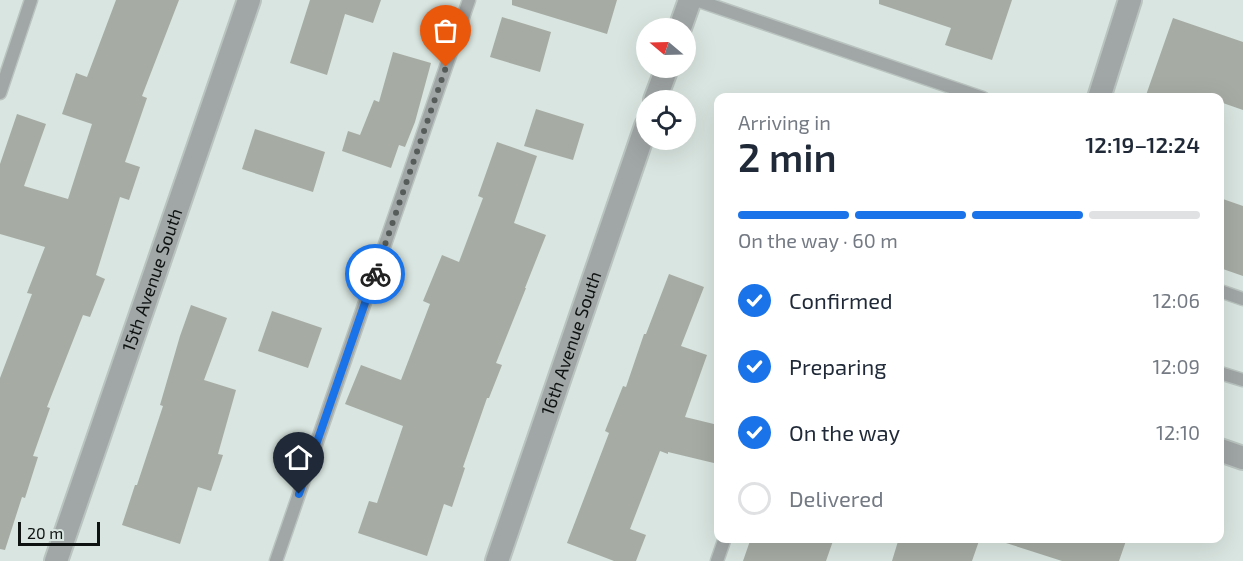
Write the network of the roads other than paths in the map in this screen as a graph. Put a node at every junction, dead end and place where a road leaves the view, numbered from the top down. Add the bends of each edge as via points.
1 (31, 0) edge
2 (249, 0) edge
3 (469, 0) edge
4 (690, 0) edge
5 (696, 0) edge
6 (1130, 0) edge
7 (684, 18) edge
8 (0, 93) edge
9 (968, 93) edge
10 (1101, 93) edge
11 (638, 150) edge
12 (1224, 292) edge
13 (1243, 299) edge
14 (1224, 374) edge
15 (1243, 380) edge
16 (1224, 451) edge
17 (1243, 458) edge
18 (723, 543) edge
19 (56, 561) edge
20 (276, 561) edge
21 (497, 561) edge
22 (717, 561) edge

1 - 8 lane
2 - 19 street, 15th Avenue South
3 - 20 lane
4 - 7 street
5 - 9 lane
6 - 10 street
11 - 21 street, 16th Avenue South
12 - 13 lane
14 - 15 lane
16 - 17 street
18 - 22 lane

